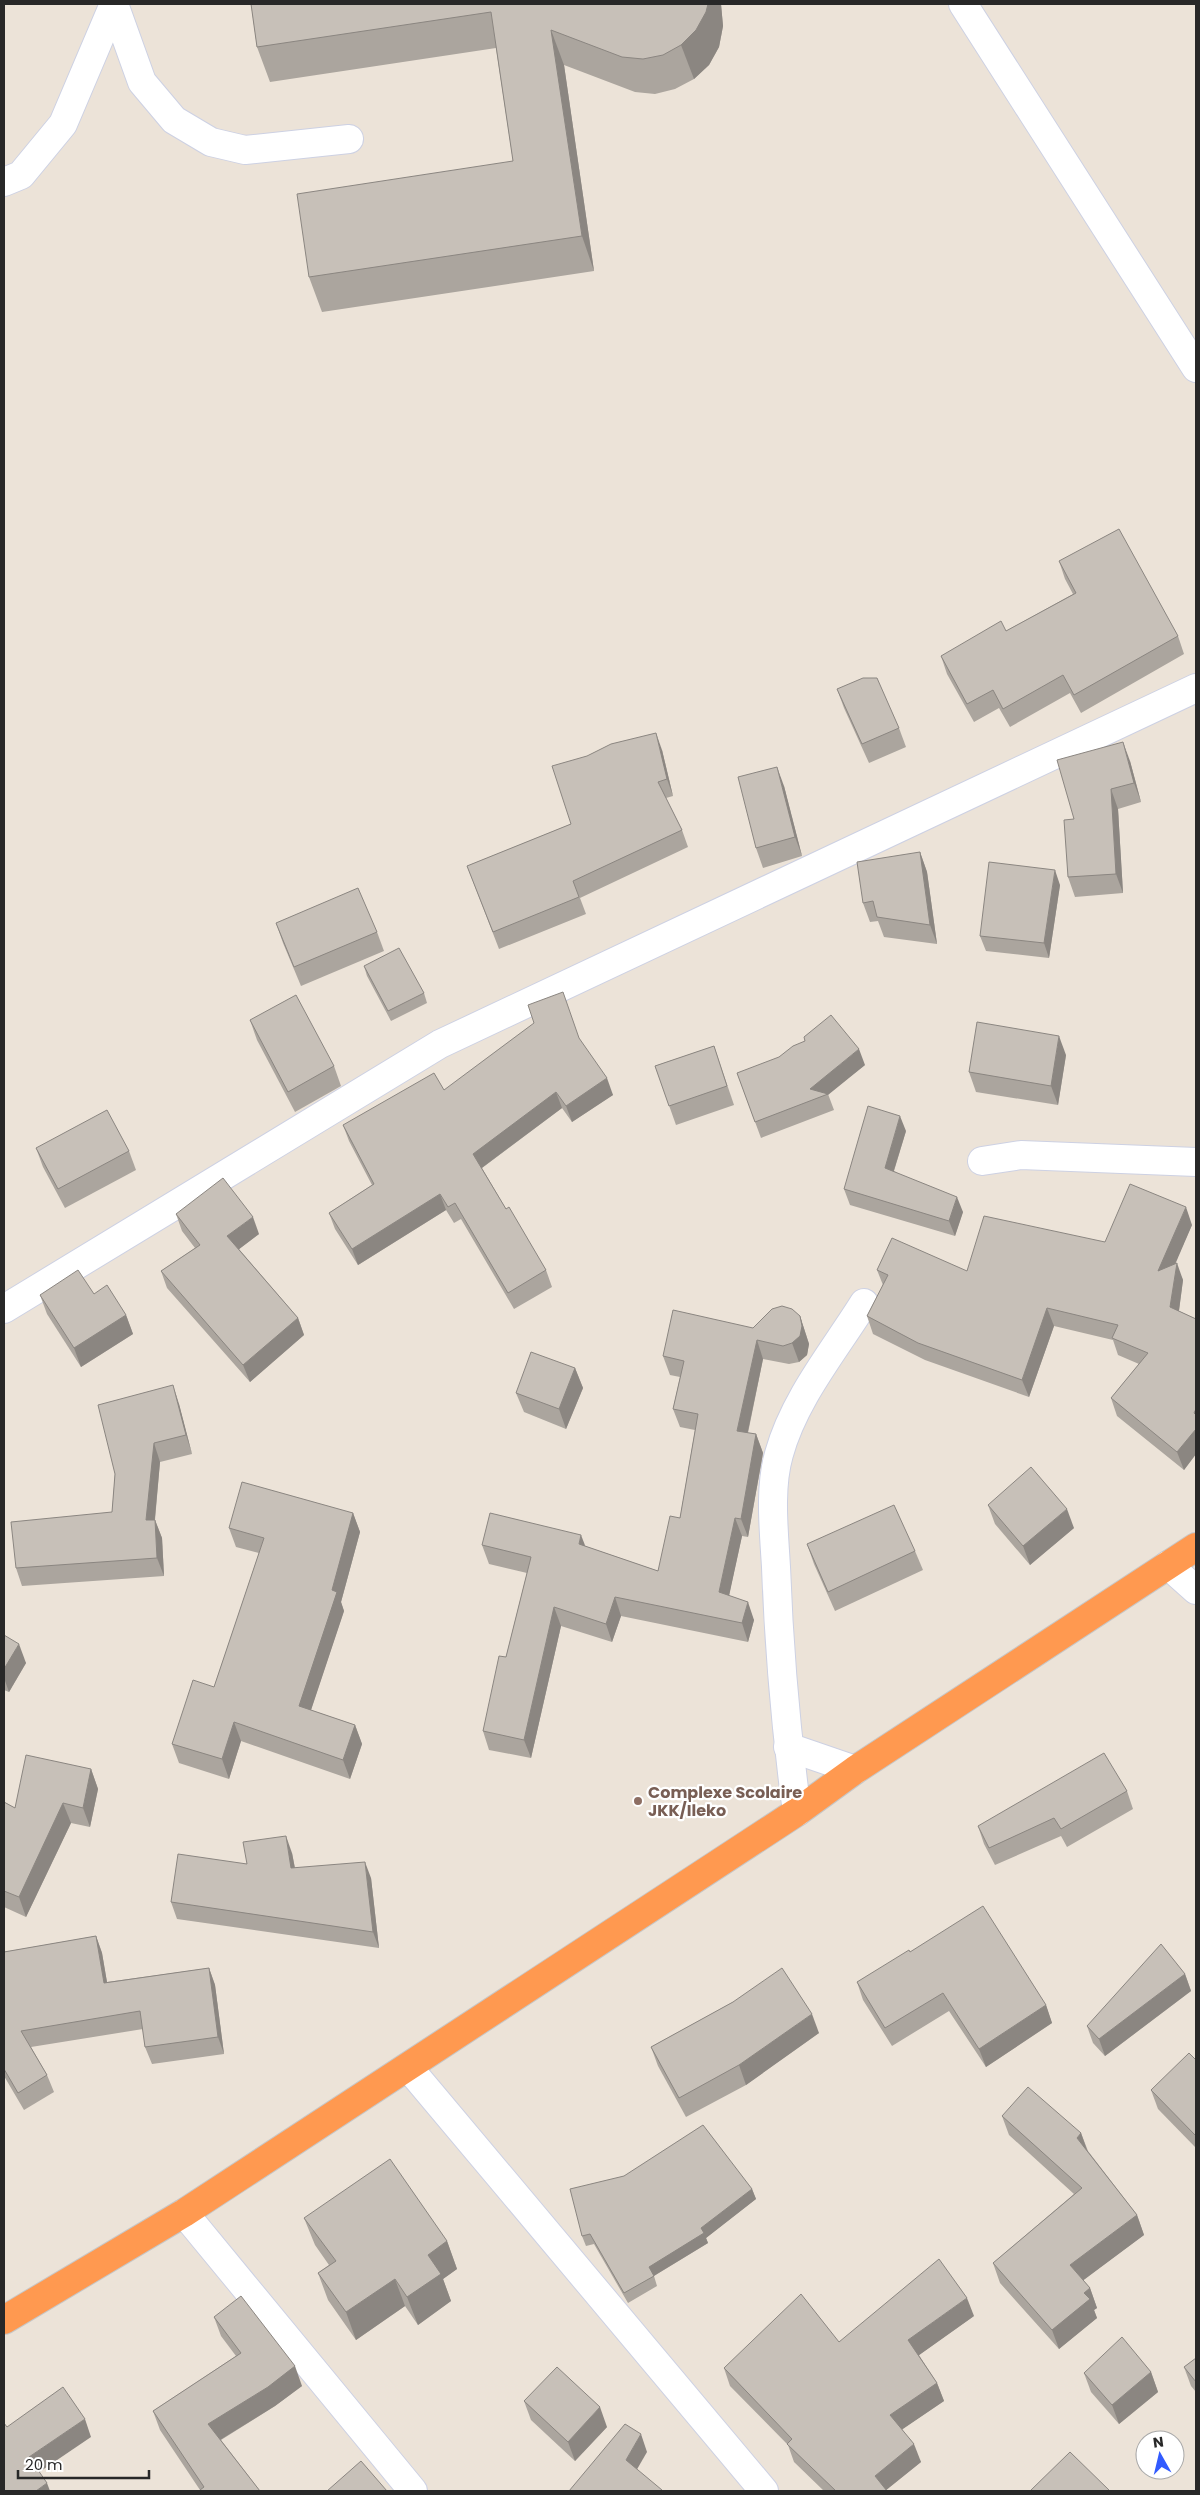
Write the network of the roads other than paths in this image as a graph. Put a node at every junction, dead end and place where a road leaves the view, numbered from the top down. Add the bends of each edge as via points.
1 (114, 4) edge
2 (963, 4) edge
3 (349, 140) dead end
4 (4, 182) edge
5 (1196, 368) edge
6 (1196, 688) edge
7 (982, 1161) dead end
8 (1196, 1162) edge
9 (864, 1303) dead end
10 (4, 1310) edge
11 (1196, 1547) edge
12 (1168, 1565) junction
13 (1196, 1590) edge
14 (788, 1747) junction
15 (855, 1770) junction
16 (797, 1812) junction
17 (408, 2067) junction
18 (184, 2213) junction
19 (4, 2320) edge
20 (413, 2491) edge
21 (764, 2491) edge

1 - 3 street via 142,82 174,120 211,142 245,150
1 - 4 street via 63,124 21,175
2 - 5 street
6 - 10 street via 440,1044
7 - 8 street via 1021,1155
9 - 14 street via 797,1409 778,1455 773,1506
11 - 12 highway
12 - 13 street
12 - 15 highway
14 - 15 street
14 - 16 street
15 - 16 highway
16 - 17 highway
17 - 18 highway
17 - 21 street
18 - 19 highway
18 - 20 street

